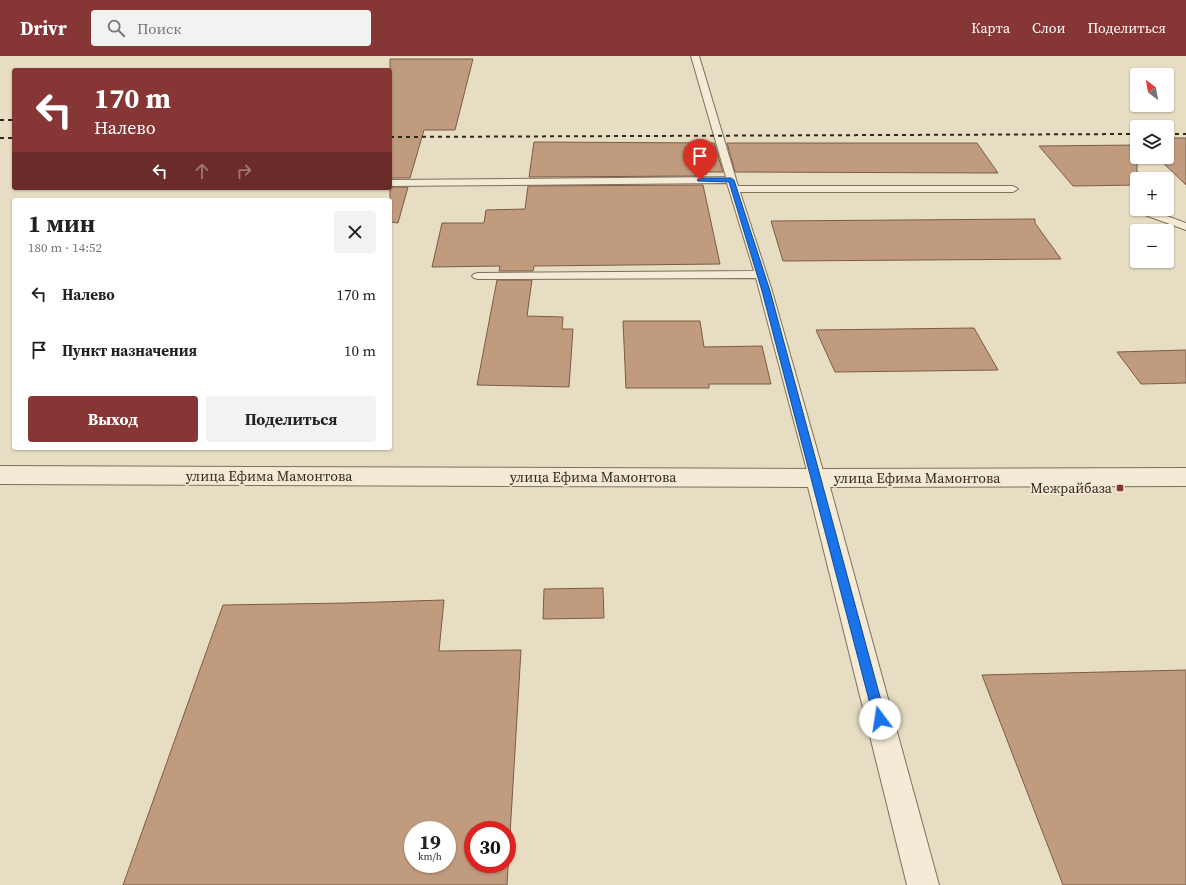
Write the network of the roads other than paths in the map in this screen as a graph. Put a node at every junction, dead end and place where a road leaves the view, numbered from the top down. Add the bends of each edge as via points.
1 (695, 56) edge
2 (392, 183) edge
3 (733, 184) junction
4 (1013, 189) dead end
5 (1157, 216) edge
6 (1186, 227) edge
7 (761, 274) junction
8 (478, 276) dead end
9 (0, 475) edge
10 (1186, 477) edge
11 (817, 478) junction
12 (923, 885) edge

1 - 3 lane
2 - 3 lane
3 - 4 lane
3 - 7 lane
5 - 6 lane
7 - 8 lane
7 - 11 lane
9 - 11 street, улица Ефима Мамонтова
10 - 11 street, улица Ефима Мамонтова
11 - 12 street

